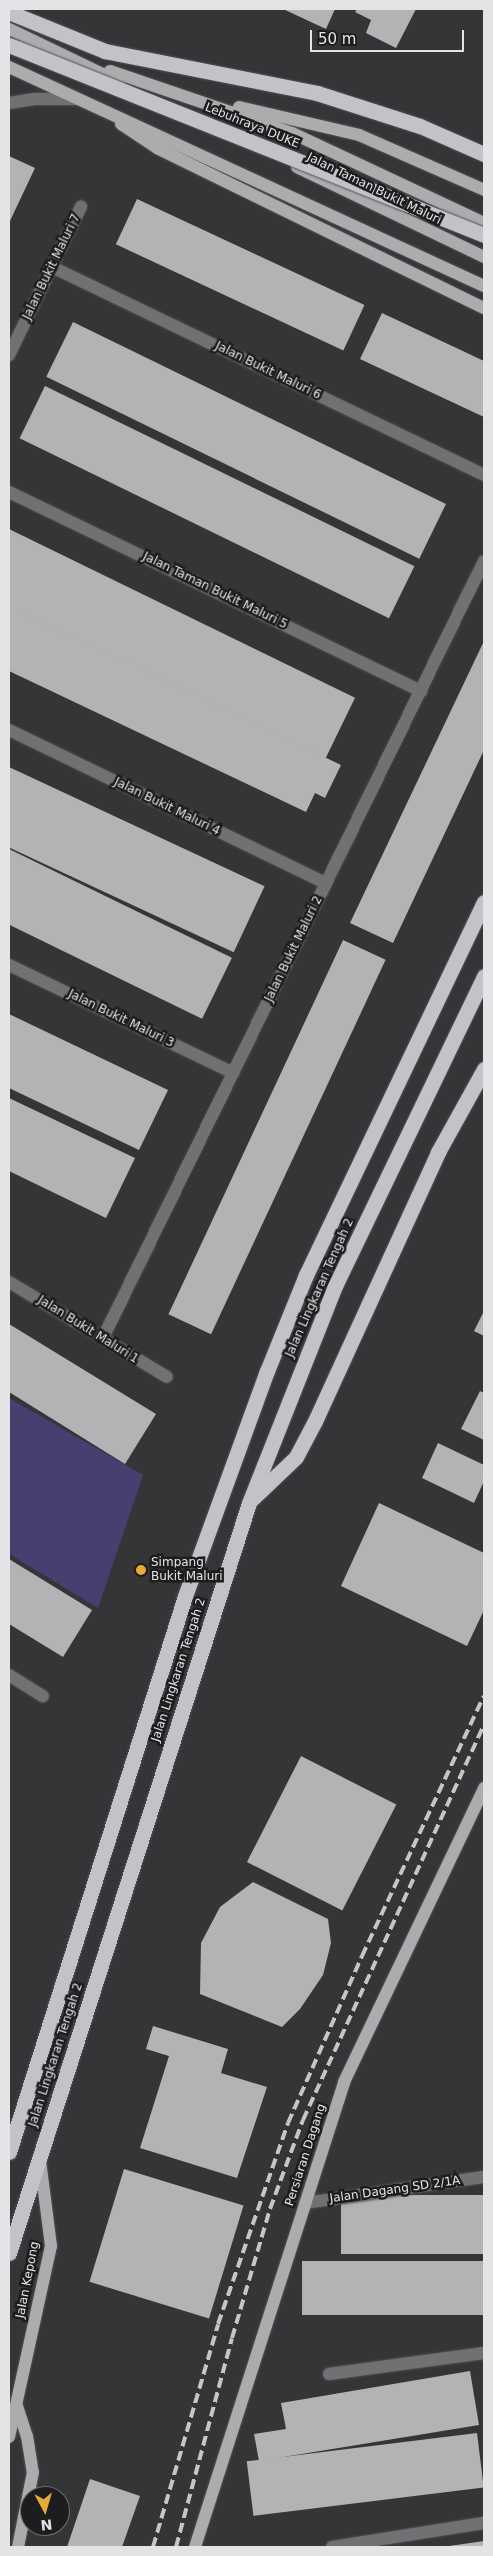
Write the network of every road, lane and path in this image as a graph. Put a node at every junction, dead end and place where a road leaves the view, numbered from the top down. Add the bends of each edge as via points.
1 (9, 12) edge
2 (9, 29) edge
3 (9, 45) edge
4 (68, 58) junction
5 (9, 67) edge
6 (171, 91) junction
7 (81, 99) junction
8 (9, 103) edge
9 (484, 154) edge
10 (484, 190) edge
11 (81, 207) dead end
12 (484, 223) edge
13 (484, 235) edge
14 (484, 257) edge
15 (52, 267) junction
16 (484, 286) edge
17 (484, 308) edge
18 (9, 355) edge
19 (484, 475) edge
20 (9, 492) edge
21 (484, 561) edge
22 (421, 691) junction
23 (9, 730) edge
24 (326, 883) junction
25 (484, 902) edge
26 (9, 965) edge
27 (484, 976) edge
28 (484, 1069) edge
29 (233, 1073) junction
30 (9, 1282) edge
31 (103, 1338) junction
32 (167, 1377) dead end
33 (249, 1503) junction
34 (9, 1675) edge
35 (43, 1696) dead end
36 (484, 1788) edge
37 (9, 2151) edge
38 (39, 2156) junction
39 (484, 2177) edge
40 (305, 2204) junction
41 (9, 2253) edge
42 (484, 2353) edge
43 (329, 2374) dead end
44 (17, 2406) junction
45 (9, 2437) edge
46 (484, 2523) edge
47 (18, 2547) edge
48 (195, 2547) edge
49 (332, 2547) edge

1 - 9 highway via 105,51 317,93 420,126
2 - 4 main road, Jalan Taman Bukit Maluri
3 - 13 highway, Lebuhraya DUKE, bridge
4 - 6 main road
4 - 14 main road, Jalan Taman Bukit Maluri
5 - 7 main road
6 - 10 main road via 359,135
6 - 12 main road via 292,133
7 - 8 street via 33,99
7 - 16 main road
7 - 17 main road via 157,148
11 - 15 street, Jalan Bukit Maluri 7
15 - 18 street, Jalan Bukit Maluri 7
15 - 19 street, Jalan Bukit Maluri 6
20 - 22 street, Jalan Taman Bukit Maluri 5
21 - 22 street, Jalan Bukit Maluri 2
22 - 24 street, Jalan Bukit Maluri 2
23 - 24 street, Jalan Bukit Maluri 4
24 - 29 street, Jalan Bukit Maluri 2
25 - 37 highway, Jalan Lingkaran Tengah 2 via 306,1275 267,1371 185,1596
26 - 29 street, Jalan Bukit Maluri 3
27 - 33 highway, Jalan Lingkaran Tengah 2 via 334,1286
28 - 33 highway via 438,1152 296,1457
29 - 31 street, Jalan Bukit Maluri 2
30 - 31 street, Jalan Bukit Maluri 1
31 - 32 street, Jalan Bukit Maluri 1
33 - 38 highway, Jalan Lingkaran Tengah 2
34 - 35 street
36 - 40 main road, Persiaran Dagang via 344,2082
38 - 41 highway, Jalan Lingkaran Tengah 2
38 - 44 main road, Jalan Kepong via 51,2246
39 - 40 street, Jalan Dagang SD 2/1A
40 - 48 main road, Persiaran Dagang
42 - 43 street
44 - 45 main road, Jalan Kepong
44 - 47 main road via 27,2436 33,2472
46 - 49 street

